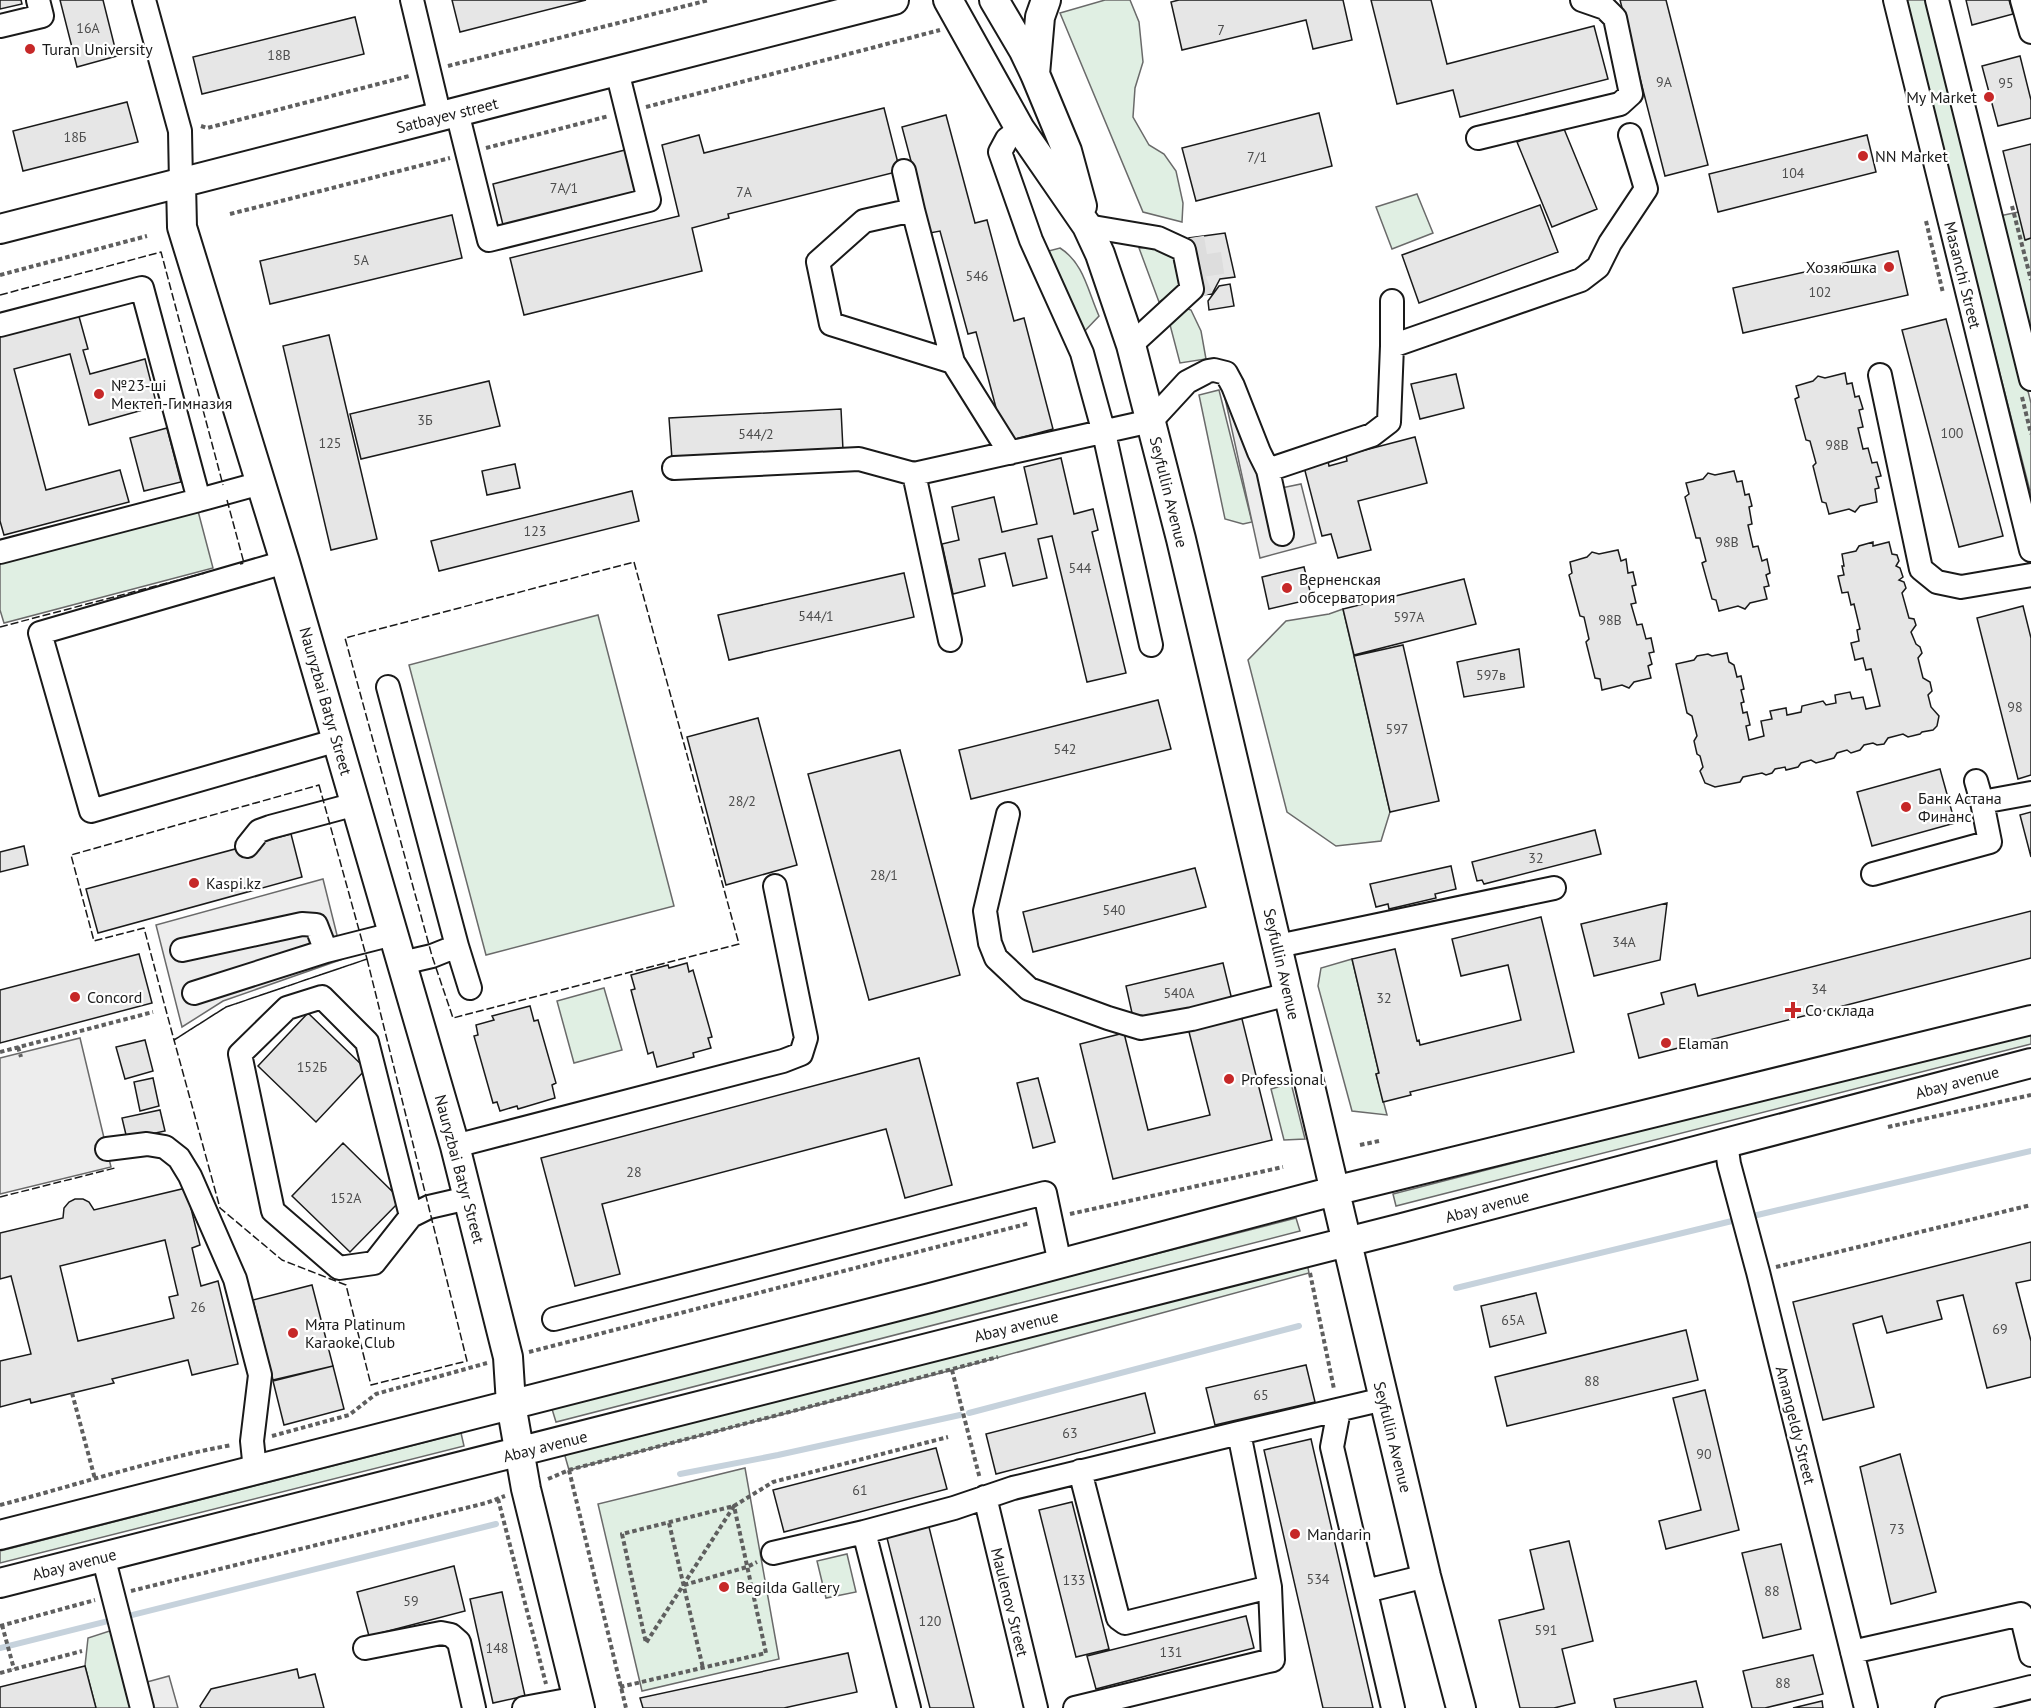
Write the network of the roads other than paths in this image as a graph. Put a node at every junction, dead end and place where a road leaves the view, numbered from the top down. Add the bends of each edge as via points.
1 (38, 0) edge
2 (144, 0) edge
3 (412, 0) edge
4 (841, 0) edge
5 (894, 0) edge
6 (948, 0) edge
7 (994, 0) edge
8 (1046, 0) edge
9 (1582, 0) edge
10 (1895, 0) edge
11 (1937, 0) edge
12 (2022, 0) edge
13 (818, 20) junction
14 (0, 26) edge
15 (2031, 32) edge
16 (616, 71) junction
17 (1035, 74) junction
18 (448, 115) junction
19 (1020, 129) junction
20 (1630, 135) dead end
21 (1478, 138) dead end
22 (904, 171) dead end
23 (181, 183) junction
24 (913, 210) junction
25 (1087, 226) junction
26 (0, 229) edge
27 (1392, 302) dead end
28 (0, 325) edge
29 (1131, 345) junction
30 (1392, 346) junction
31 (953, 362) junction
32 (1880, 375) dead end
33 (2031, 379) edge
34 (1151, 421) junction
35 (1104, 433) junction
36 (1010, 453) junction
37 (674, 468) dead end
38 (1268, 470) junction
39 (914, 474) junction
40 (261, 483) junction
41 (199, 500) junction
42 (1282, 534) dead end
43 (2031, 550) edge
44 (0, 552) edge
45 (285, 562) junction
46 (2031, 575) edge
47 (950, 640) dead end
48 (1150, 645) dead end
49 (388, 687) dead end
50 (338, 740) junction
51 (2031, 793) edge
52 (356, 804) junction
53 (1008, 814) dead end
54 (247, 846) dead end
55 (1873, 874) dead end
56 (775, 886) dead end
57 (1554, 888) dead end
58 (393, 934) junction
59 (458, 946) junction
60 (1278, 946) junction
61 (182, 950) dead end
62 (326, 951) junction
63 (402, 963) junction
64 (470, 988) dead end
65 (194, 993) dead end
66 (1289, 994) junction
67 (2031, 1020) edge
68 (2031, 1063) edge
69 (1726, 1143) junction
70 (455, 1146) junction
71 (107, 1149) dead end
72 (1334, 1191) junction
73 (468, 1198) junction
74 (411, 1215) junction
75 (1347, 1242) junction
76 (1060, 1264) junction
77 (554, 1319) dead end
78 (1384, 1399) junction
79 (511, 1404) junction
80 (1339, 1410) junction
81 (1239, 1433) junction
82 (519, 1452) junction
83 (255, 1470) junction
84 (1080, 1471) junction
85 (985, 1497) junction
86 (864, 1532) junction
87 (0, 1535) edge
88 (773, 1553) dead end
89 (103, 1556) junction
90 (1426, 1576) junction
91 (0, 1583) edge
92 (1270, 1587) junction
93 (1366, 1591) junction
94 (365, 1648) dead end
95 (1852, 1652) junction
96 (2031, 1655) edge
97 (2031, 1687) edge
98 (579, 1703) edge
99 (142, 1708) edge
100 (474, 1708) edge
101 (524, 1708) edge
102 (909, 1708) edge
103 (1036, 1708) edge
104 (1075, 1708) edge
105 (1393, 1708) edge
106 (1461, 1708) edge
107 (1866, 1708) edge
108 (1947, 1708) edge

1 - 14 street via 42,16
2 - 23 street, Nauryzbai Batyr Street via 180,131
3 - 18 street via 430,71
4 - 13 main road
5 - 13 main road, Satbayev street
6 - 19 main road, Seyfullin Avenue
7 - 17 main road, Seyfullin Avenue
8 - 17 main road via 1040,17
9 - 21 street via 1605,8 1615,18 1630,94 1620,104
10 - 43 street, Masanchi Street
11 - 33 street
12 - 15 street
13 - 16 main road, Satbayev street
16 - 18 main road, Satbayev street
16 - 18 street via 649,200 489,240 467,153
17 - 25 main road, Seyfullin Avenue via 1067,151
18 - 23 main road, Satbayev street
19 - 25 main road, Seyfullin Avenue
19 - 35 street via 1006,139 1000,153 1031,240 1082,353
20 - 30 street via 1646,189 1598,267 1581,280
22 - 24 street
23 - 26 main road, Satbayev street
23 - 40 main road, Nauryzbai Batyr Street via 182,227
24 - 31 street
24 - 31 street via 864,221 818,261 831,324
25 - 29 main road, Seyfullin Avenue
25 - 29 street via 1158,238 1184,250 1192,289
27 - 30 street
28 - 41 street via 142,288
29 - 34 main road, Seyfullin Avenue
30 - 38 street via 1389,422 1372,435
31 - 36 street
32 - 46 street via 1921,569 1937,582 1961,587
34 - 35 street
34 - 38 street via 1186,382 1215,369 1226,373
34 - 60 main road, Seyfullin Avenue
35 - 36 street
35 - 48 street
36 - 39 street
37 - 39 street via 859,459
38 - 42 street
39 - 47 street
40 - 41 street
40 - 45 main road, Nauryzbai Batyr Street
41 - 44 street
45 - 50 main road, Nauryzbai Batyr Street
45 - 50 street via 40,633 91,810
49 - 59 street
50 - 52 main road, Nauryzbai Batyr Street
51 - 55 street via 1979,792 1990,842
52 - 54 street via 259,831
52 - 58 main road, Nauryzbai Batyr Street
53 - 66 street via 985,911 996,958 1029,988 1141,1028
56 - 70 street via 806,1038 801,1054
57 - 60 street
58 - 62 street
58 - 63 main road, Nauryzbai Batyr Street
59 - 63 street
59 - 64 street
60 - 66 main road, Seyfullin Avenue
61 - 62 street via 302,924 316,925
62 - 65 street
63 - 70 main road, Nauryzbai Batyr Street
66 - 72 main road, Seyfullin Avenue
67 - 72 main road
68 - 69 main road, Abay avenue
69 - 75 main road, Abay avenue
69 - 95 street, Amangeldy Street
70 - 73 main road, Nauryzbai Batyr Street
71 - 83 street via 147,1144 165,1147 179,1158 190,1176 235,1279 260,1375 252,1441
72 - 75 main road, Seyfullin Avenue
72 - 76 main road
73 - 74 street
73 - 79 main road, Nauryzbai Batyr Street via 508,1357
74 - 74 street via 374,1263 339,1268 273,1211 240,1054 287,1008 322,997 367,1042
75 - 78 main road, Seyfullin Avenue
75 - 82 main road, Abay avenue
76 - 77 street via 1045,1193
76 - 79 main road
78 - 80 street
78 - 90 main road, Seyfullin Avenue
79 - 82 main road, Nauryzbai Batyr Street
79 - 83 main road
80 - 81 street
80 - 93 street via 1332,1447
81 - 84 street
81 - 92 street
82 - 89 main road, Abay avenue
82 - 98 main road
83 - 87 main road
84 - 85 street
84 - 92 street via 1118,1618 1125,1623
85 - 86 street
85 - 103 street, Maulenov Street
86 - 88 street
86 - 102 street
89 - 91 main road, Abay avenue
89 - 99 street
90 - 93 street
90 - 106 main road, Seyfullin Avenue
92 - 104 street via 1273,1660
93 - 105 street
94 - 100 street via 441,1632 451,1635 459,1641
95 - 96 street via 2022,1614
95 - 107 street, Amangeldy Street
97 - 108 street
98 - 101 street

